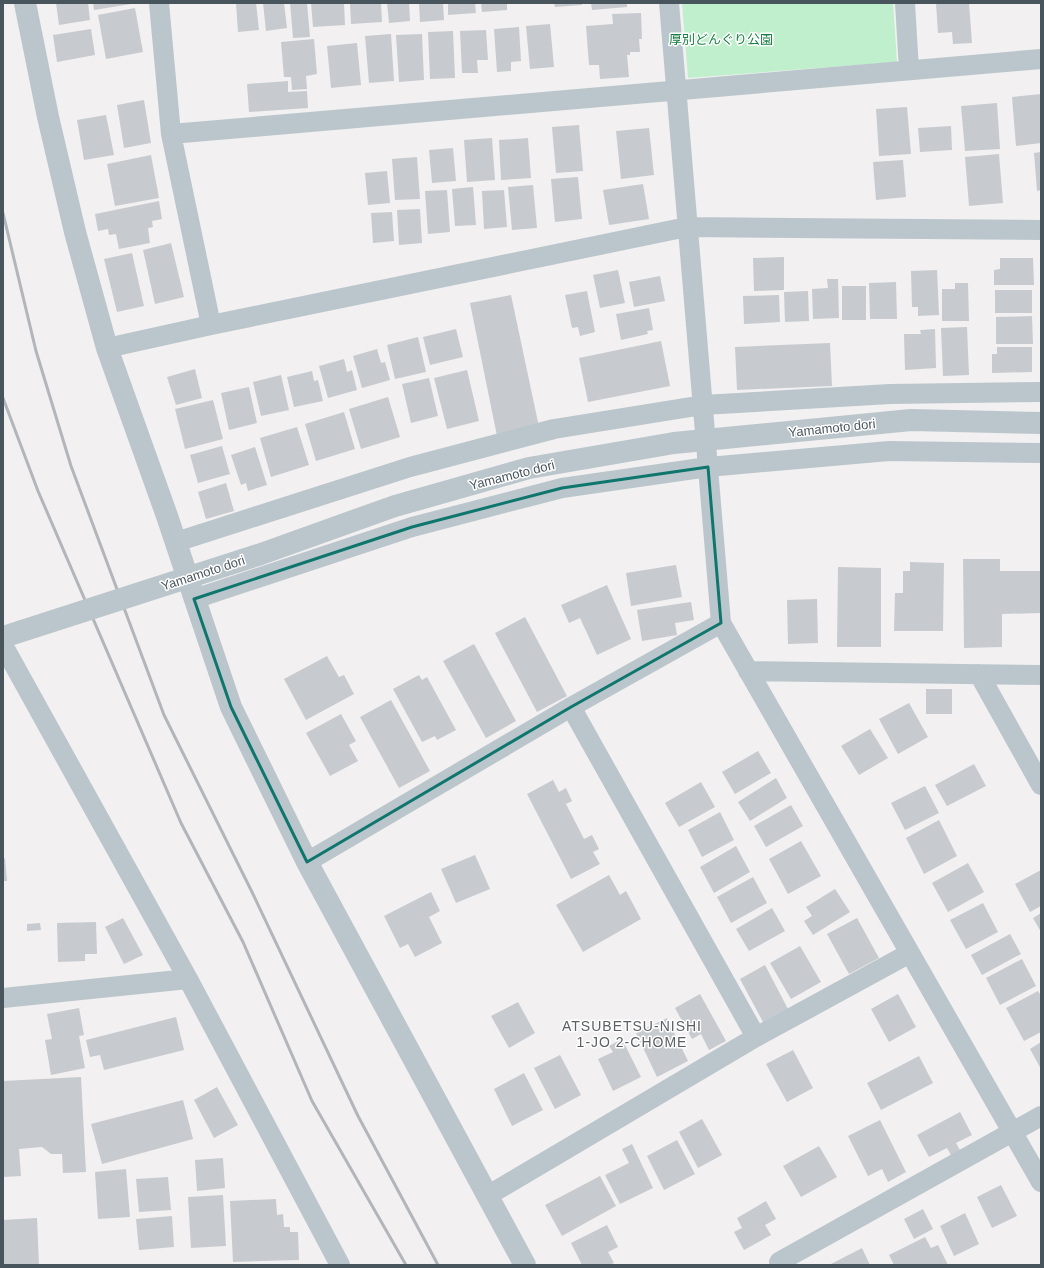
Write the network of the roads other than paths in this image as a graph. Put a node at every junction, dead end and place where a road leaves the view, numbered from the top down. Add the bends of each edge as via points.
1 (25, 3) edge
2 (159, 3) edge
3 (668, 3) edge
4 (905, 3) edge
5 (1041, 59) edge
6 (909, 70) junction
7 (676, 90) junction
8 (171, 134) junction
9 (687, 227) junction
10 (1041, 230) edge
11 (212, 324) junction
12 (108, 348) junction
13 (1041, 392) edge
14 (703, 406) junction
15 (1041, 423) edge
16 (1041, 453) edge
17 (708, 468) junction
18 (176, 542) junction
19 (194, 599) junction
20 (721, 623) junction
21 (3, 637) edge
22 (3, 645) edge
23 (10, 671) edge
24 (748, 671) junction
25 (979, 674) junction
26 (1041, 675) edge
27 (571, 706) junction
28 (1041, 785) edge
29 (307, 862) junction
30 (910, 953) junction
31 (188, 979) junction
32 (3, 998) edge
33 (756, 1037) junction
34 (1041, 1116) edge
35 (1012, 1132) junction
36 (1041, 1182) edge
37 (487, 1196) junction
38 (340, 1265) edge
39 (525, 1265) edge
40 (781, 1265) edge

1 - 12 street via 73,224
2 - 8 street
3 - 7 street
4 - 6 street
5 - 6 street
6 - 7 street
7 - 8 street
7 - 9 street
8 - 11 street
9 - 10 street
9 - 11 street
9 - 14 street
11 - 12 street
12 - 18 street
13 - 14 street via 890,394
14 - 17 street
14 - 18 street via 554,429 410,467
15 - 21 street, Yamamoto dori, bridge via 911,420 674,443 529,468 395,506 261,554
16 - 17 street via 889,451
17 - 19 street via 562,488 412,527
17 - 20 street
18 - 19 street
19 - 29 street via 231,707
20 - 24 street
20 - 27 street
22 - 23 street
23 - 31 street
24 - 25 street
24 - 30 street
25 - 26 street
25 - 28 street
27 - 29 street
27 - 33 street
29 - 37 street
30 - 33 street
30 - 35 street
31 - 32 street
31 - 38 street
33 - 37 street
34 - 35 street
35 - 36 street
35 - 40 street via 779,1262
37 - 39 street

